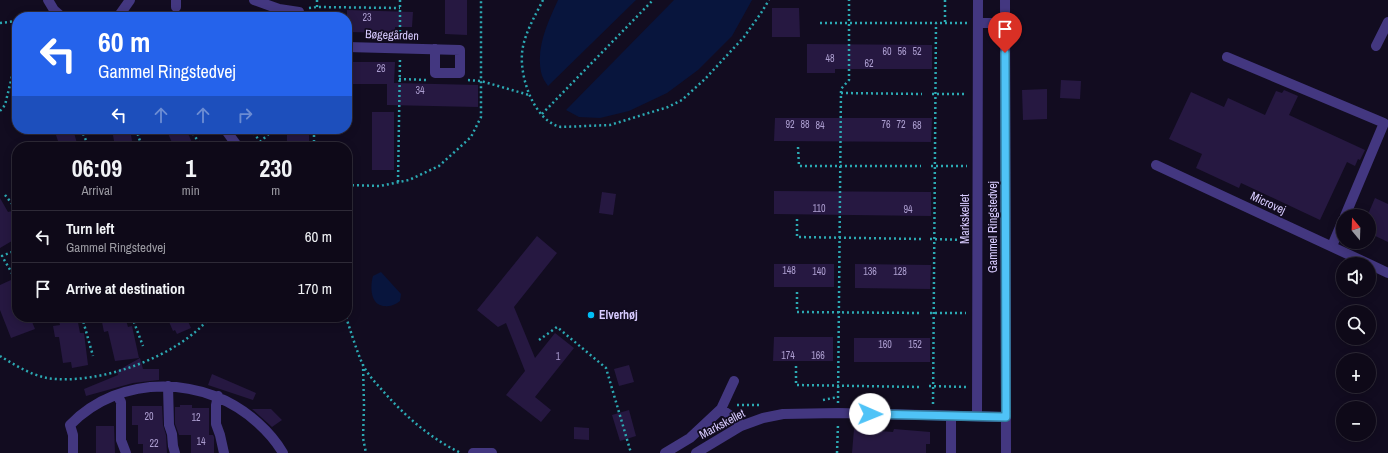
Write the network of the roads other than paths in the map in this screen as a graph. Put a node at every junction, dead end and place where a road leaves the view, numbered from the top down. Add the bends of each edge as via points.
1 (48, 0) edge
2 (130, 0) edge
3 (254, 0) edge
4 (978, 0) edge
5 (1005, 0) edge
6 (56, 12) edge
7 (122, 12) edge
8 (291, 12) edge
9 (1388, 22) edge
10 (978, 23) junction
11 (1005, 23) junction
12 (1376, 46) dead end
13 (352, 47) edge
14 (435, 49) dead end
15 (1227, 57) dead end
16 (1156, 165) dead end
17 (1348, 209) edge
18 (1336, 237) edge
19 (1332, 246) junction
20 (1355, 257) edge
21 (1376, 267) edge
22 (1388, 273) edge
23 (734, 381) dead end
24 (168, 386) junction
25 (117, 395) junction
26 (218, 396) junction
27 (721, 408) junction
28 (952, 416) junction
29 (978, 416) junction
30 (1006, 417) junction
31 (741, 426) junction
32 (73, 453) edge
33 (126, 453) edge
34 (175, 453) edge
35 (224, 453) edge
36 (283, 453) edge
37 (474, 453) edge
38 (492, 453) edge
39 (665, 453) edge
40 (696, 453) edge
41 (951, 453) edge
42 (1006, 453) edge

1 - 6 street
2 - 7 street
3 - 8 street
4 - 10 street, Markskellet
5 - 11 street, Gammel Ringstedvej
9 - 12 street
10 - 11 street
10 - 29 street, Markskellet
11 - 30 street, Gammel Ringstedvej
13 - 14 street, Bøgegården
15 - 17 street via 1384,123
16 - 19 street, Microvej
18 - 19 street
19 - 20 street, Microvej
21 - 22 street, Microvej
23 - 27 street
24 - 25 street via 137,389
24 - 26 street
24 - 34 street via 169,425
25 - 32 street via 90,409 70,425
25 - 33 street via 121,402 120,440
26 - 35 street via 216,424
26 - 36 street via 254,419
27 - 31 street
27 - 39 street via 690,438
28 - 29 street, Markskellet
28 - 31 street, Markskellet via 783,414
28 - 41 street
29 - 30 street, Markskellet
30 - 42 street, Gammel Ringstedvej
31 - 40 street, Markskellet
37 - 38 street

